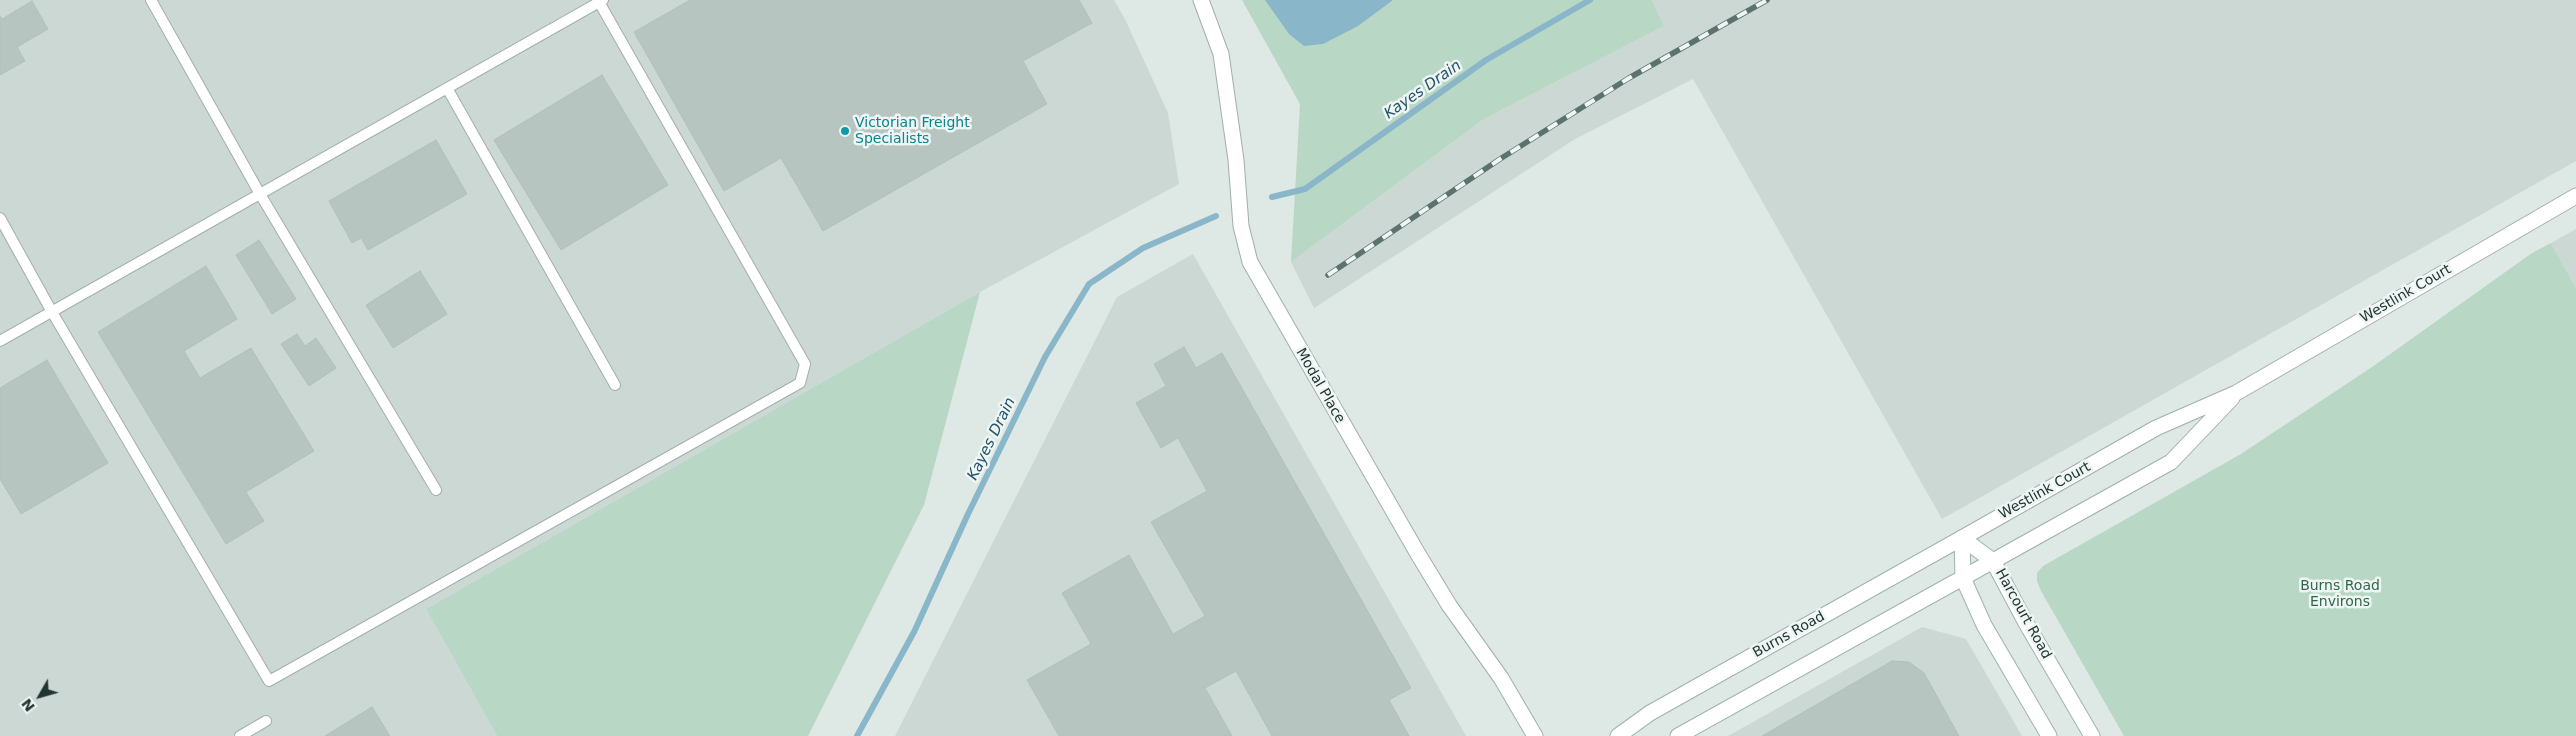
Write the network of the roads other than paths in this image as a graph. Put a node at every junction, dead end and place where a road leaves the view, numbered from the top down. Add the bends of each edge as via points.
1 (151, 0) edge
2 (1201, 0) edge
3 (601, 1) edge
4 (447, 88) junction
5 (260, 194) junction
6 (2576, 196) edge
7 (0, 218) edge
8 (52, 312) junction
9 (0, 341) edge
10 (615, 385) dead end
11 (2236, 393) junction
12 (436, 490) dead end
13 (1962, 538) junction
14 (1994, 561) junction
15 (1963, 578) junction
16 (266, 721) dead end
17 (240, 736) edge
18 (1535, 736) edge
19 (1618, 736) edge
20 (1678, 736) edge
21 (2048, 736) edge
22 (2092, 736) edge

1 - 5 lane
2 - 18 street, Modal Place via 1221,54 1236,160 1241,226 1250,262 1423,563 1449,606 1502,678
3 - 4 lane
3 - 8 lane via 805,364 800,382 269,681
4 - 5 lane
4 - 10 lane
5 - 8 lane
5 - 12 lane
6 - 11 street, Westlink Court
7 - 8 lane
8 - 9 lane
11 - 13 street, Westlink Court via 2156,428
11 - 14 street, Westlink Court via 2171,462
13 - 14 street, Harcourt Road
13 - 15 street
13 - 19 street, Burns Road via 1650,713
14 - 15 street
14 - 22 street, Harcourt Road via 2026,624
15 - 20 street
15 - 21 street via 1984,625
16 - 17 lane

